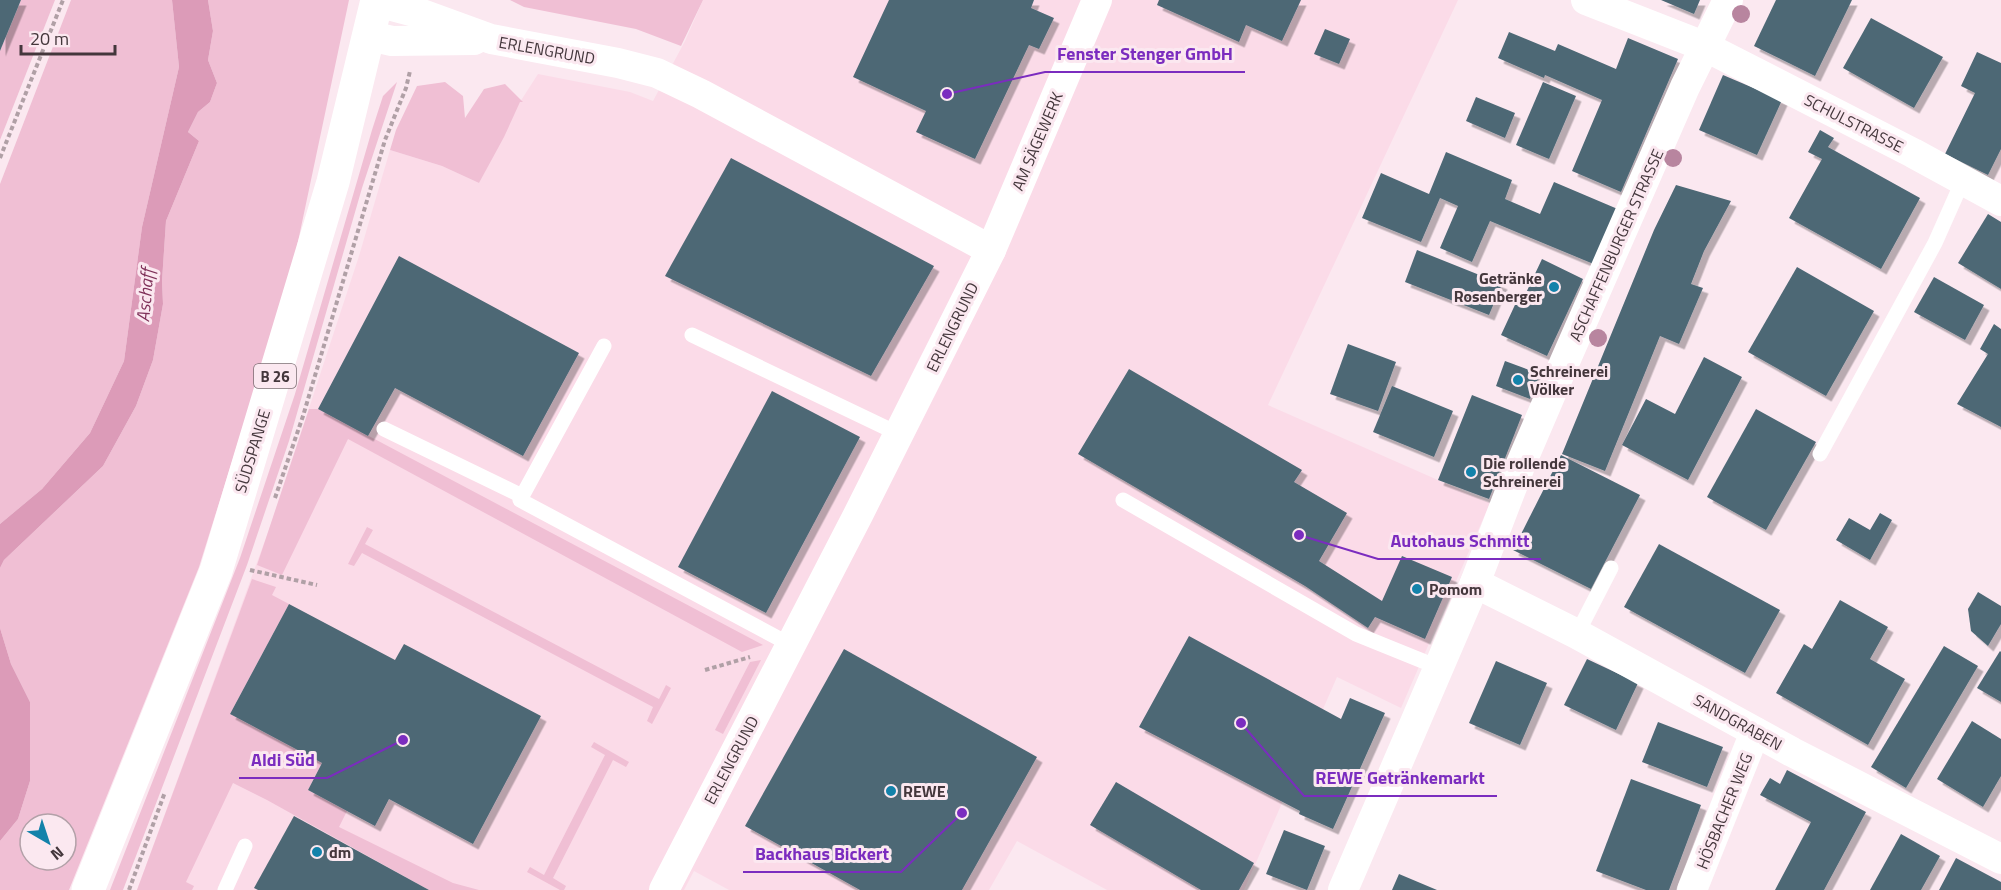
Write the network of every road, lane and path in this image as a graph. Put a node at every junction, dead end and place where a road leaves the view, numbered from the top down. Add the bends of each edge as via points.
1 (63, 0) edge
2 (442, 0) edge
3 (1097, 0) edge
4 (1586, 0) edge
5 (1728, 0) edge
6 (377, 1) edge
7 (459, 27) junction
8 (370, 36) junction
9 (491, 39) junction
10 (1706, 47) junction
11 (0, 158) edge
12 (1963, 180) junction
13 (2001, 201) edge
14 (991, 249) junction
15 (692, 335) dead end
16 (604, 346) dead end
17 (384, 429) dead end
18 (900, 434) junction
19 (1820, 454) dead end
20 (522, 496) junction
21 (1122, 500) dead end
22 (1611, 568) dead end
23 (250, 570) dead end
24 (1475, 583) junction
25 (316, 585) dead end
26 (1577, 634) junction
27 (791, 645) junction
28 (1440, 668) junction
29 (1755, 732) junction
30 (245, 846) dead end
31 (2000, 856) edge
32 (88, 890) edge
33 (225, 890) edge
34 (664, 890) edge
35 (1343, 890) edge
36 (1692, 890) edge

1 - 11 path
2 - 7 street
3 - 14 street, AM SÄGEWERK
4 - 10 street
5 - 10 street, ASCHAFFENBURGER STRASSE
6 - 7 street, ERLENGRUND
6 - 8 main road, SÜDSPANGE / B 26
7 - 9 street, ERLENGRUND
8 - 9 street, ERLENGRUND via 416,42
8 - 32 main road, SÜDSPANGE / B 26 via 333,182 216,571
9 - 14 street, ERLENGRUND via 657,73
10 - 12 street, SCHULSTRASSE
10 - 24 street, ASCHAFFENBURGER STRASSE via 1563,366
12 - 13 street, SCHULSTRASSE
12 - 19 lane via 1935,243
14 - 18 street, ERLENGRUND
15 - 18 lane
16 - 20 lane
17 - 20 lane
18 - 27 street, ERLENGRUND
20 - 27 lane via 520,500
21 - 28 lane via 1356,634
22 - 26 lane
23 - 25 path
24 - 26 street, SANDGRABEN
24 - 28 street, ASCHAFFENBURGER STRASSE
26 - 29 street, SANDGRABEN
27 - 34 street, ERLENGRUND
28 - 35 street, ASCHAFFENBURGER STRASSE
29 - 31 street, SANDGRABEN
29 - 36 street, HÖSBACHER WEG
30 - 33 lane

